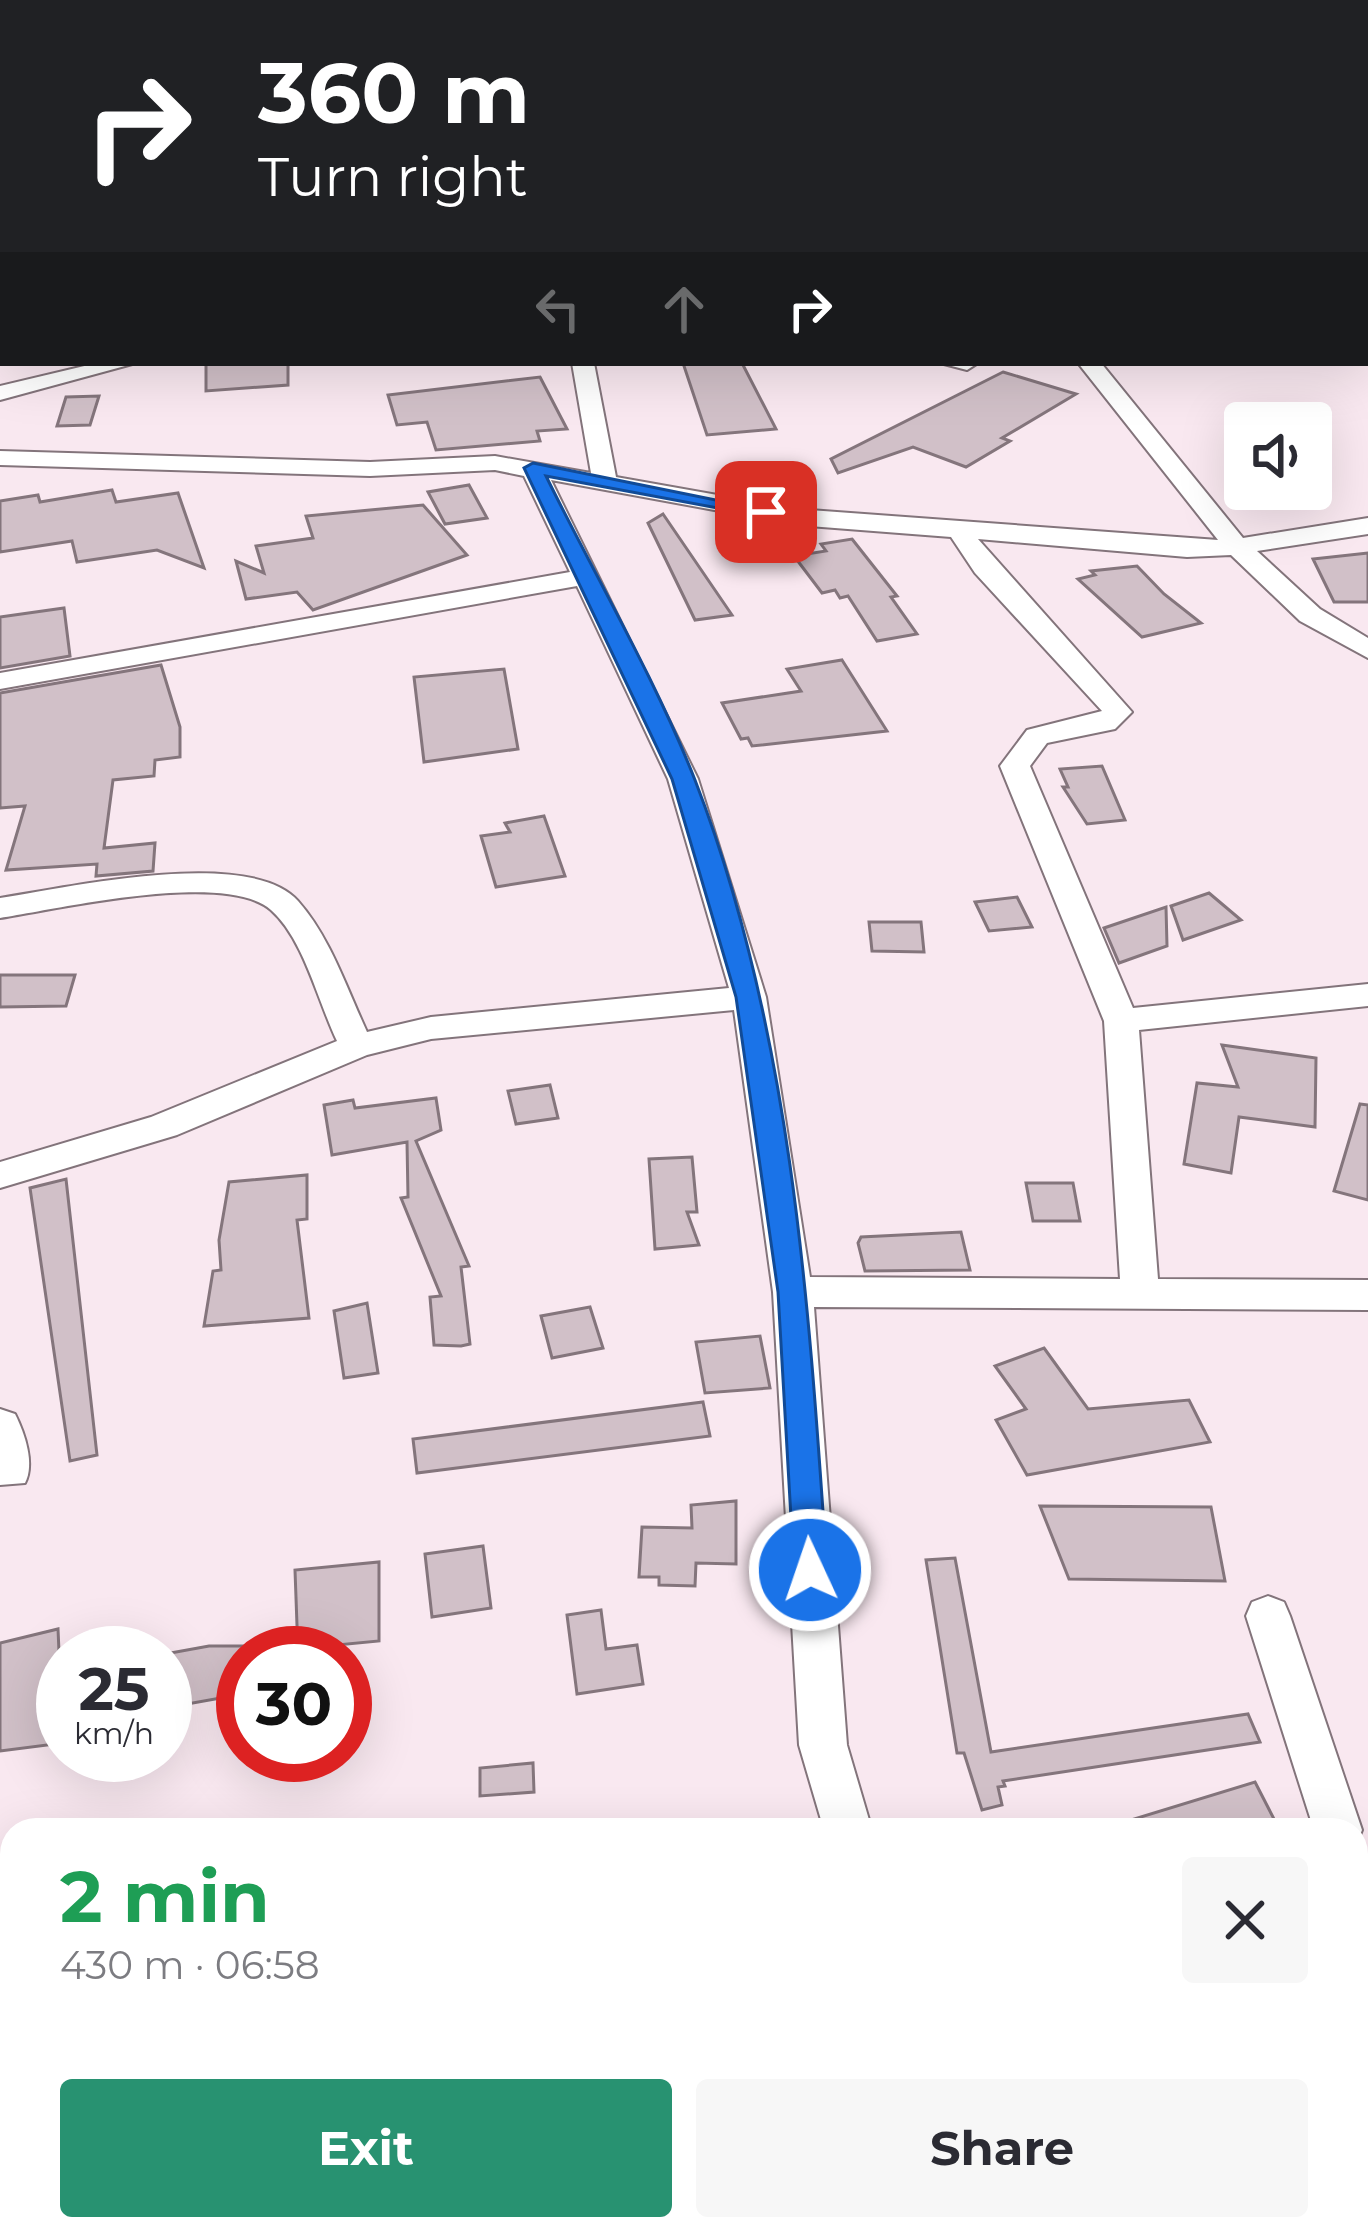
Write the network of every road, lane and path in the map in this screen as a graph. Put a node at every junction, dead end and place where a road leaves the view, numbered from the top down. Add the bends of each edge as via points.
1 (112, 366) edge
2 (584, 366) edge
3 (1091, 366) edge
4 (0, 393) edge
5 (0, 458) edge
6 (533, 468) junction
7 (605, 484) junction
8 (1368, 526) edge
9 (959, 531) junction
10 (1237, 547) junction
11 (585, 577) junction
12 (1368, 650) edge
13 (0, 681) edge
14 (0, 908) edge
15 (1368, 995) edge
16 (748, 997) junction
17 (1121, 1021) junction
18 (357, 1046) junction
19 (0, 1175) edge
20 (793, 1292) junction
21 (1140, 1293) junction
22 (1368, 1295) edge
23 (0, 1426) edge
24 (10, 1471) dead end
25 (1268, 1616) dead end
26 (844, 1818) edge
27 (1334, 1818) edge

1 - 4 street
2 - 7 street
3 - 10 street
5 - 6 street
6 - 7 street
6 - 11 street
7 - 9 street via 796,517
8 - 10 street
9 - 10 street
9 - 17 street via 1118,712 1106,723 1037,736 1015,766
10 - 12 street via 1310,615
11 - 13 street
11 - 16 street via 697,815
14 - 18 street via 190,886 264,891 290,914
15 - 17 street
16 - 18 street via 482,1021
16 - 20 street
17 - 21 street
18 - 19 street via 164,1126
20 - 21 street
20 - 26 street via 823,1745
21 - 22 street
23 - 24 street
25 - 27 street

